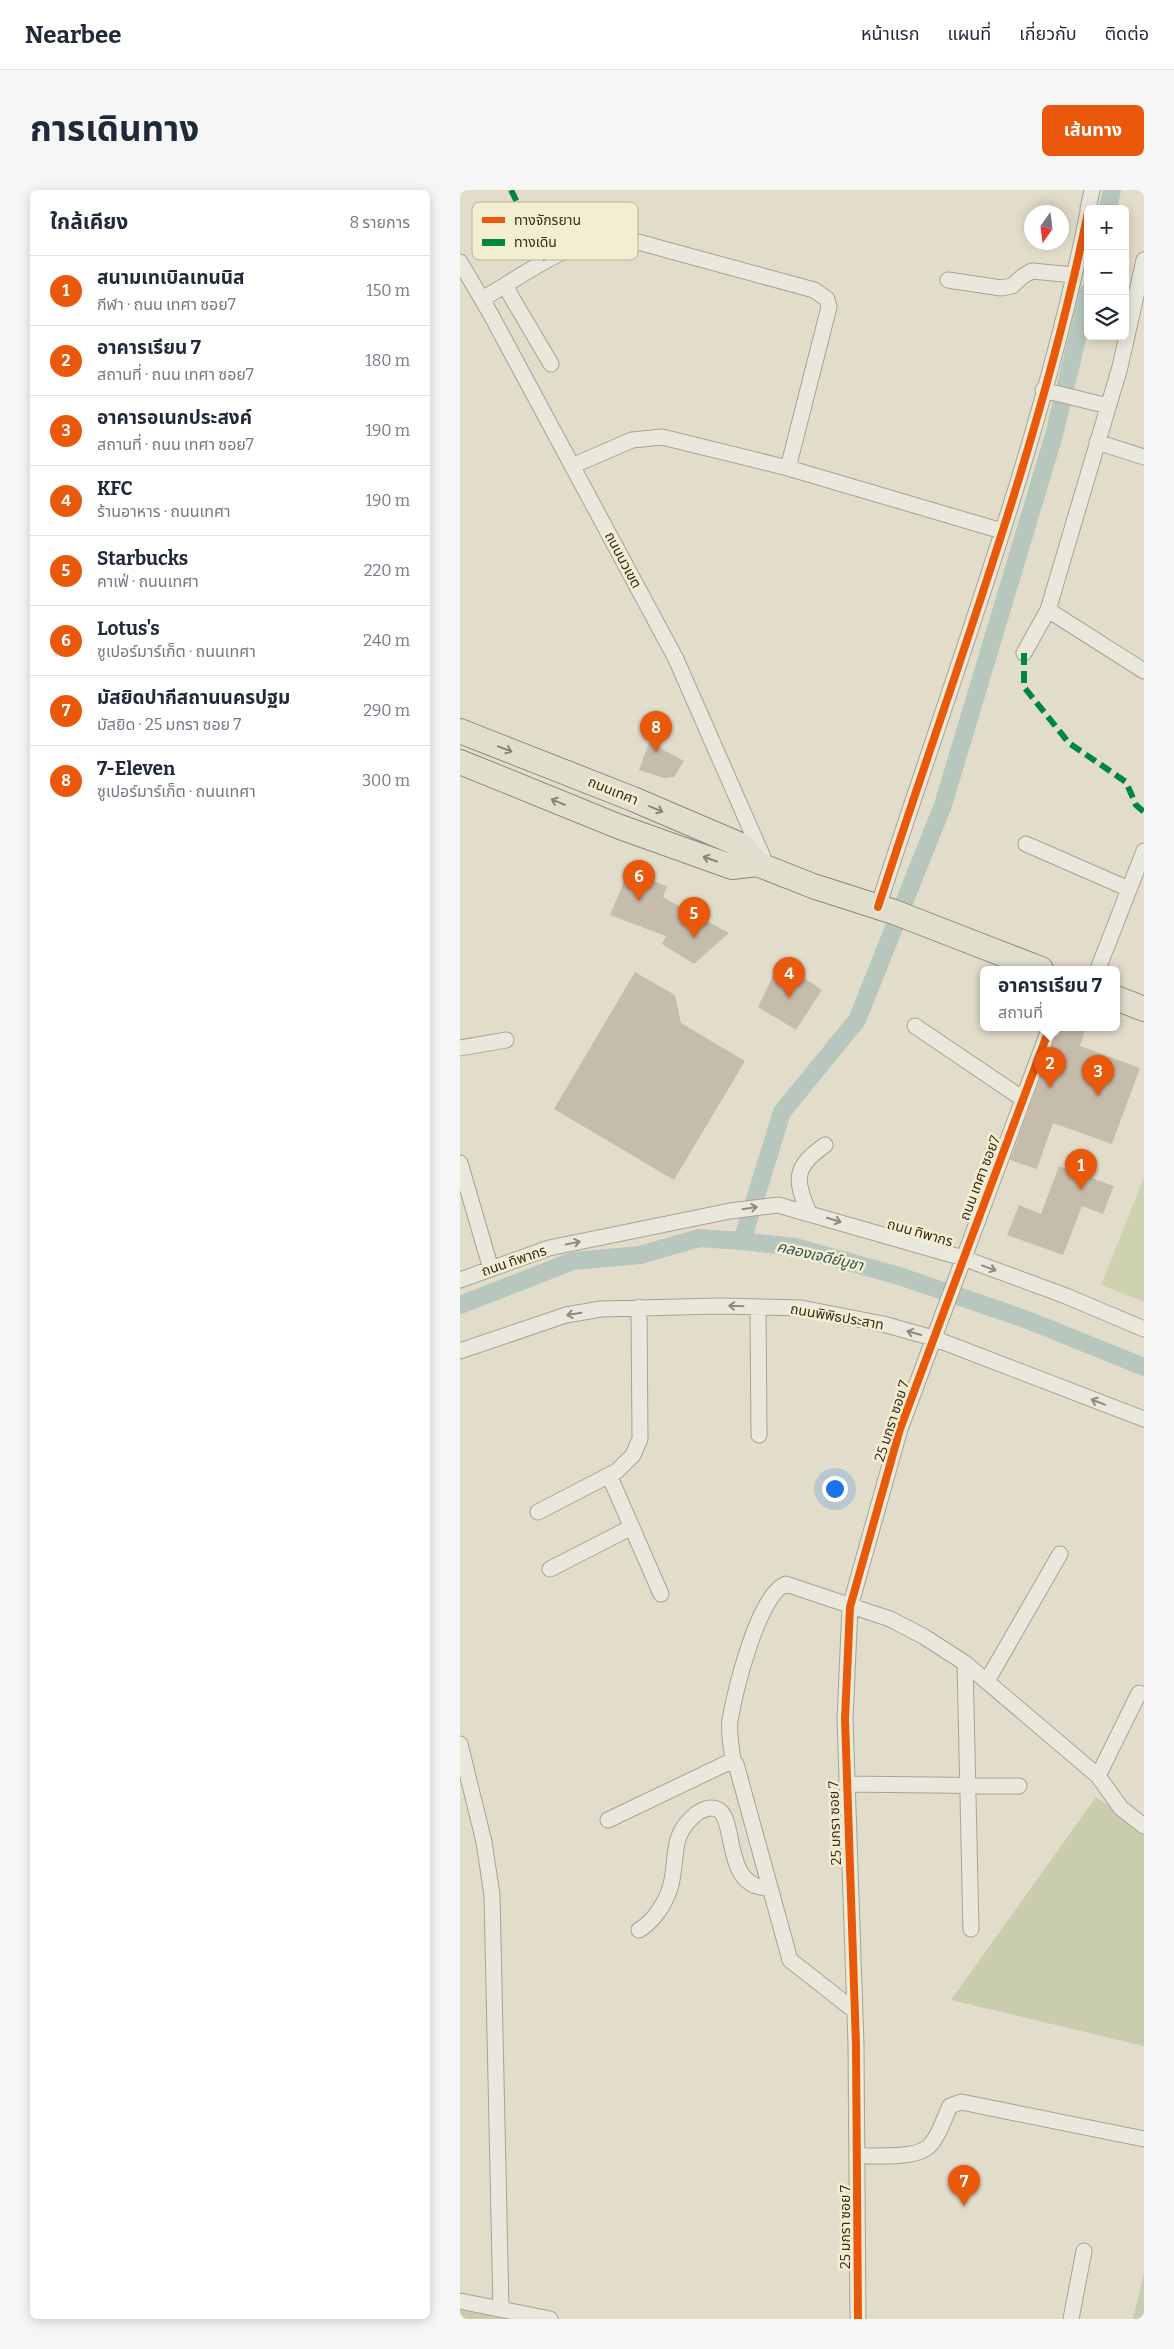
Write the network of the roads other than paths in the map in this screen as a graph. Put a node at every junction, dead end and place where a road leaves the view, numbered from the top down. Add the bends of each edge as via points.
1 (1092, 190) edge
2 (1089, 205) edge
3 (1084, 229) edge
4 (638, 242) edge
5 (546, 260) edge
6 (1144, 260) edge
7 (460, 262) edge
8 (1074, 275) junction
9 (948, 280) dead end
10 (505, 286) junction
11 (482, 300) junction
12 (551, 364) dead end
13 (1046, 391) junction
14 (1108, 406) junction
15 (1097, 442) junction
16 (1144, 458) edge
17 (572, 466) junction
18 (788, 468) junction
19 (1002, 531) junction
20 (1048, 610) junction
21 (1024, 653) dead end
22 (1144, 670) edge
23 (460, 731) edge
24 (460, 762) edge
25 (1026, 844) dead end
26 (1144, 851) edge
27 (762, 866) junction
28 (1129, 889) junction
29 (886, 909) junction
30 (1033, 966) edge
31 (1099, 966) edge
32 (1120, 1000) edge
33 (1144, 1009) edge
34 (915, 1026) dead end
35 (1048, 1031) edge
36 (506, 1040) dead end
37 (460, 1048) edge
38 (1023, 1099) junction
39 (825, 1145) dead end
40 (460, 1163) edge
41 (808, 1213) junction
42 (963, 1258) junction
43 (491, 1269) junction
44 (460, 1280) edge
45 (758, 1307) junction
46 (639, 1308) junction
47 (1144, 1330) edge
48 (933, 1338) junction
49 (460, 1351) edge
50 (1144, 1419) edge
51 (758, 1435) dead end
52 (609, 1475) junction
53 (538, 1512) dead end
54 (632, 1527) junction
55 (1060, 1554) dead end
56 (550, 1569) dead end
57 (661, 1594) dead end
58 (850, 1607) junction
59 (965, 1664) junction
60 (987, 1681) junction
61 (1139, 1694) dead end
62 (460, 1744) edge
63 (733, 1762) junction
64 (1098, 1776) junction
65 (846, 1784) junction
66 (968, 1786) junction
67 (1019, 1786) dead end
68 (608, 1820) dead end
69 (1144, 1826) edge
70 (769, 1888) junction
71 (971, 1929) dead end
72 (640, 1930) dead end
73 (854, 2012) junction
74 (1144, 2139) edge
75 (857, 2156) junction
76 (1084, 2251) dead end
77 (460, 2301) edge
78 (501, 2309) junction
79 (550, 2319) edge
80 (858, 2319) edge
81 (1071, 2319) edge

1 - 2 street
3 - 8 street
4 - 18 street via 814,290 826,298 829,307
5 - 10 street
6 - 14 street
7 - 11 street, ถนนนวเขต
8 - 9 street via 1032,271 1012,286 1001,288
8 - 13 street
10 - 11 street
10 - 12 street
11 - 17 street, ถนนนวเขต
13 - 14 street
13 - 19 street
14 - 15 street
15 - 16 street
15 - 20 street
17 - 18 street via 632,440 662,437
17 - 27 street, ถนนนวเขต via 676,659
18 - 19 street
19 - 29 street
20 - 21 street
20 - 22 street
23 -> 27 main road, ถนนเทศา via 742,846
27 -> 24 main road, ถนนเทศา via 732,867 620,827
25 - 28 street
26 - 28 street
27 - 29 main road, ถนนเทศา
28 - 31 street
29 - 30 main road, ถนนเทศา
32 - 33 main road
34 - 38 street
35 - 38 street, ถนน เทศา ซอย7
36 - 37 street
38 - 42 street, ถนน เทศา ซอย7
39 - 41 street via 808,1157 800,1171 801,1194
40 - 43 street
41 -> 42 street, ถนน ทิพากร
43 -> 41 street, ถนน ทิพากร via 549,1248 730,1211 770,1205 788,1206
42 -> 47 street, ถนน ทิพากร via 1066,1296
42 - 48 street, ถนน เทศา ซอย7
43 - 44 street, ถนน ทิพากร
45 -> 46 street, ถนนพิพิธประสาท
48 -> 45 street, ถนนพิพิธประสาท via 883,1324 800,1308
45 - 51 street
46 -> 49 street, ถนนพิพิธประสาท via 601,1309 566,1315
46 - 52 street via 640,1439 633,1455
50 -> 48 street, ถนนพิพิธประสาท
48 - 58 street, 25 มกรา ซอย 7 via 900,1429
52 - 53 street
52 - 54 street
54 - 56 street
54 - 57 street
55 - 60 street
58 - 59 street via 890,1619
58 - 63 street via 786,1584 779,1586 752,1633 730,1720
58 - 65 street, 25 มกรา ซอย 7
59 - 60 street
59 - 66 street
60 - 64 street
61 - 64 street
62 - 78 street via 484,1842 492,1895
63 - 68 street
63 - 70 street via 741,1779
64 - 69 street via 1121,1808
65 - 66 street
65 - 73 street, 25 มกรา ซอย 7
66 - 67 street
66 - 71 street
70 - 72 street via 756,1888 749,1884 733,1855 728,1823 718,1809 709,1808 686,1823 677,1837 670,1890 650,1924
70 - 73 street via 790,1960
73 - 75 street, 25 มกรา ซอย 7
74 - 75 street via 961,2102 950,2106 932,2144 924,2152
75 - 80 street, 25 มกรา ซอย 7
76 - 81 street
77 - 78 street
78 - 79 street

